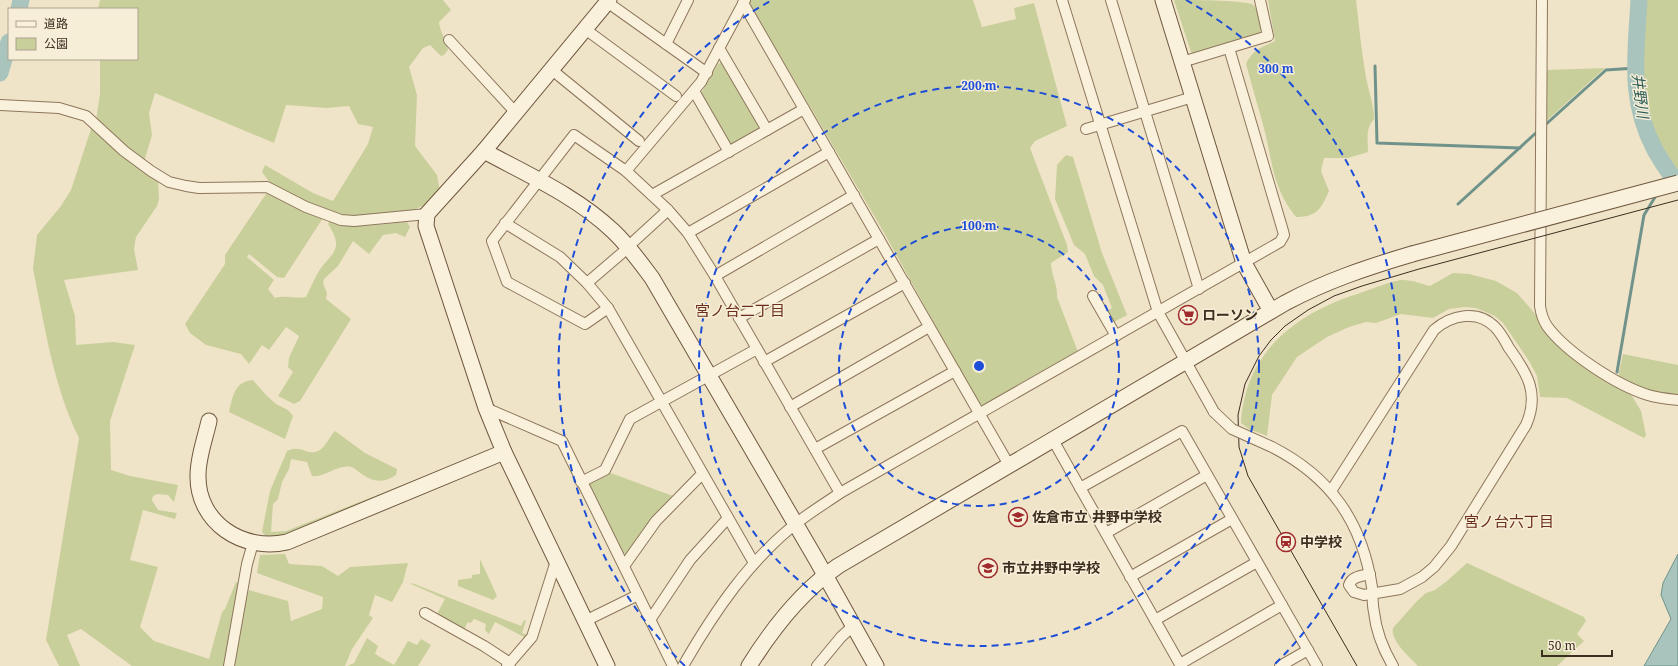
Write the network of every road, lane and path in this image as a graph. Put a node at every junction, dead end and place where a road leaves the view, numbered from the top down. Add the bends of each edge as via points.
1 (688, 0) edge
2 (1062, 0) edge
3 (1111, 0) edge
4 (1163, 0) edge
5 (1542, 0) edge
6 (608, 1) edge
7 (1258, 1) edge
8 (744, 2) edge
9 (585, 29) junction
10 (449, 40) dead end
11 (666, 44) junction
12 (719, 48) junction
13 (1229, 48) junction
14 (1182, 62) junction
15 (552, 70) junction
16 (707, 73) junction
17 (694, 91) junction
18 (676, 96) dead end
19 (1193, 97) junction
20 (1, 105) edge
21 (804, 109) junction
22 (1145, 112) junction
23 (516, 113) junction
24 (1100, 125) junction
25 (1086, 129) dead end
26 (767, 130) junction
27 (639, 141) dead end
28 (484, 151) junction
29 (729, 152) junction
30 (829, 152) junction
31 (626, 171) junction
32 (539, 181) junction
33 (1678, 183) edge
34 (652, 195) junction
35 (854, 195) junction
36 (668, 210) junction
37 (427, 214) junction
38 (505, 223) junction
39 (688, 233) junction
40 (879, 239) junction
41 (632, 243) dead end
42 (622, 253) dead end
43 (1244, 263) junction
44 (715, 276) junction
45 (587, 283) junction
46 (905, 283) junction
47 (1199, 289) junction
48 (1093, 296) dead end
49 (608, 308) junction
50 (1271, 311) junction
51 (1158, 312) junction
52 (739, 318) junction
53 (930, 327) junction
54 (1116, 336) junction
55 (757, 349) junction
56 (764, 362) junction
57 (1186, 362) junction
58 (955, 371) junction
59 (708, 377) junction
60 (1678, 400) edge
61 (661, 402) junction
62 (790, 407) junction
63 (486, 408) junction
64 (980, 414) junction
65 (209, 421) dead end
66 (1053, 440) junction
67 (815, 449) junction
68 (504, 452) junction
69 (1010, 465) junction
70 (702, 474) junction
71 (1207, 475) junction
72 (581, 482) junction
73 (1080, 488) junction
74 (1331, 492) junction
75 (840, 493) junction
76 (728, 518) junction
77 (1232, 519) junction
78 (795, 524) junction
79 (1106, 533) junction
80 (253, 543) junction
81 (556, 561) junction
82 (1257, 562) junction
83 (754, 563) junction
84 (624, 566) junction
85 (1370, 574) junction
86 (825, 575) junction
87 (1130, 576) junction
88 (1373, 593) junction
89 (638, 595) junction
90 (1282, 606) junction
91 (425, 613) dead end
92 (650, 620) junction
93 (1155, 620) junction
94 (585, 621) junction
95 (854, 626) junction
96 (1308, 650) junction
97 (508, 664) edge
98 (1181, 665) edge
99 (229, 666) edge
100 (607, 666) edge
101 (673, 666) edge
102 (683, 666) edge
103 (749, 666) edge
104 (817, 666) edge
105 (876, 666) edge
106 (1280, 666) edge
107 (1317, 666) edge
108 (1393, 666) edge

1 - 11 street
2 - 24 street
3 - 22 street
4 - 14 street
5 - 60 street via 1542,315 1546,325 1563,342 1608,376 1649,395
6 - 9 street
6 - 11 street
7 - 13 street via 1268,36
8 - 12 street
8 - 21 street
9 - 15 street
9 - 18 street
10 - 23 street
11 - 16 street
12 - 16 street
12 - 26 street
13 - 14 street
13 - 43 street via 1284,235 1280,242
14 - 19 street
15 - 23 street
15 - 27 street
16 - 17 street
17 - 29 street
17 - 31 street
19 - 22 street
19 - 43 street
20 - 37 street via 59,108 86,116 124,151 169,182 199,188 267,187 306,207 341,220
21 - 26 street
21 - 30 street
22 - 24 street
22 - 47 street
23 - 28 street
24 - 25 street
24 - 51 street
26 - 29 street
28 - 32 street
28 - 37 street
29 - 34 street
30 - 35 street
30 - 39 street
31 - 32 street via 574,135
31 - 34 street
32 - 38 street
32 - 59 street via 579,204 628,247 652,278
33 - 50 street, bridge via 1357,270 1328,281
34 - 36 street
35 - 40 street
35 - 44 street
36 - 39 street
36 - 41 street
37 - 63 street via 426,226 430,241
38 - 45 street via 560,258
38 - 49 street via 492,241 507,282 584,324
39 - 44 street
40 - 46 street
40 - 52 street
42 - 45 street
43 - 47 street
43 - 50 street
44 - 52 street
45 - 49 street
46 - 53 street
46 - 56 street
47 - 51 street
48 - 54 street
49 - 61 street
50 - 57 street
51 - 54 street
51 - 57 street
52 - 55 street
53 - 58 street
53 - 62 street
54 - 64 street
55 - 56 street
55 - 59 street
56 - 62 street
57 - 66 street
57 - 74 street, bridge via 1214,412 1232,429 1272,447 1308,469
58 - 64 street
58 - 67 street
59 - 61 street
59 - 78 street
61 - 70 street
61 - 72 street via 630,419 605,470
62 - 67 street
63 - 68 street
63 - 72 street via 562,441
64 - 69 street
64 - 75 street
65 - 80 street via 199,461 198,476 203,498 210,513 225,530
66 - 69 street
66 - 73 street
67 - 75 street
68 - 80 street via 287,542
68 - 81 street
69 - 86 street
70 - 76 street
70 - 84 street via 656,521
71 - 73 street via 1182,431
71 - 77 street
71 - 79 street
72 - 84 street
73 - 79 street
74 - 85 street via 1357,531
74 - 88 street via 1434,330 1446,321 1460,316 1477,317 1495,328 1529,379 1532,402 1526,424 1451,546 1434,567 1422,577 1400,588
75 - 78 street
76 - 83 street
76 - 92 street via 690,560
77 - 82 street
77 - 87 street
78 - 83 street
78 - 86 street
79 - 87 street
80 - 99 street
81 - 94 street
81 - 97 street via 532,637
82 - 90 street
82 - 93 street
83 - 102 street via 725,599
84 - 89 street
85 - 88 street
85 - 88 street via 1355,578 1349,585 1358,594
86 - 95 street
86 - 103 street via 788,614
87 - 93 street
88 - 108 street via 1373,611 1378,630 1384,650
89 - 92 street
89 - 94 street
90 - 96 street
90 - 98 street
91 - 97 street via 484,646
92 - 101 street
93 - 98 street
94 - 100 street
95 - 104 street via 841,637
95 - 105 street
96 - 106 street
96 - 107 street

